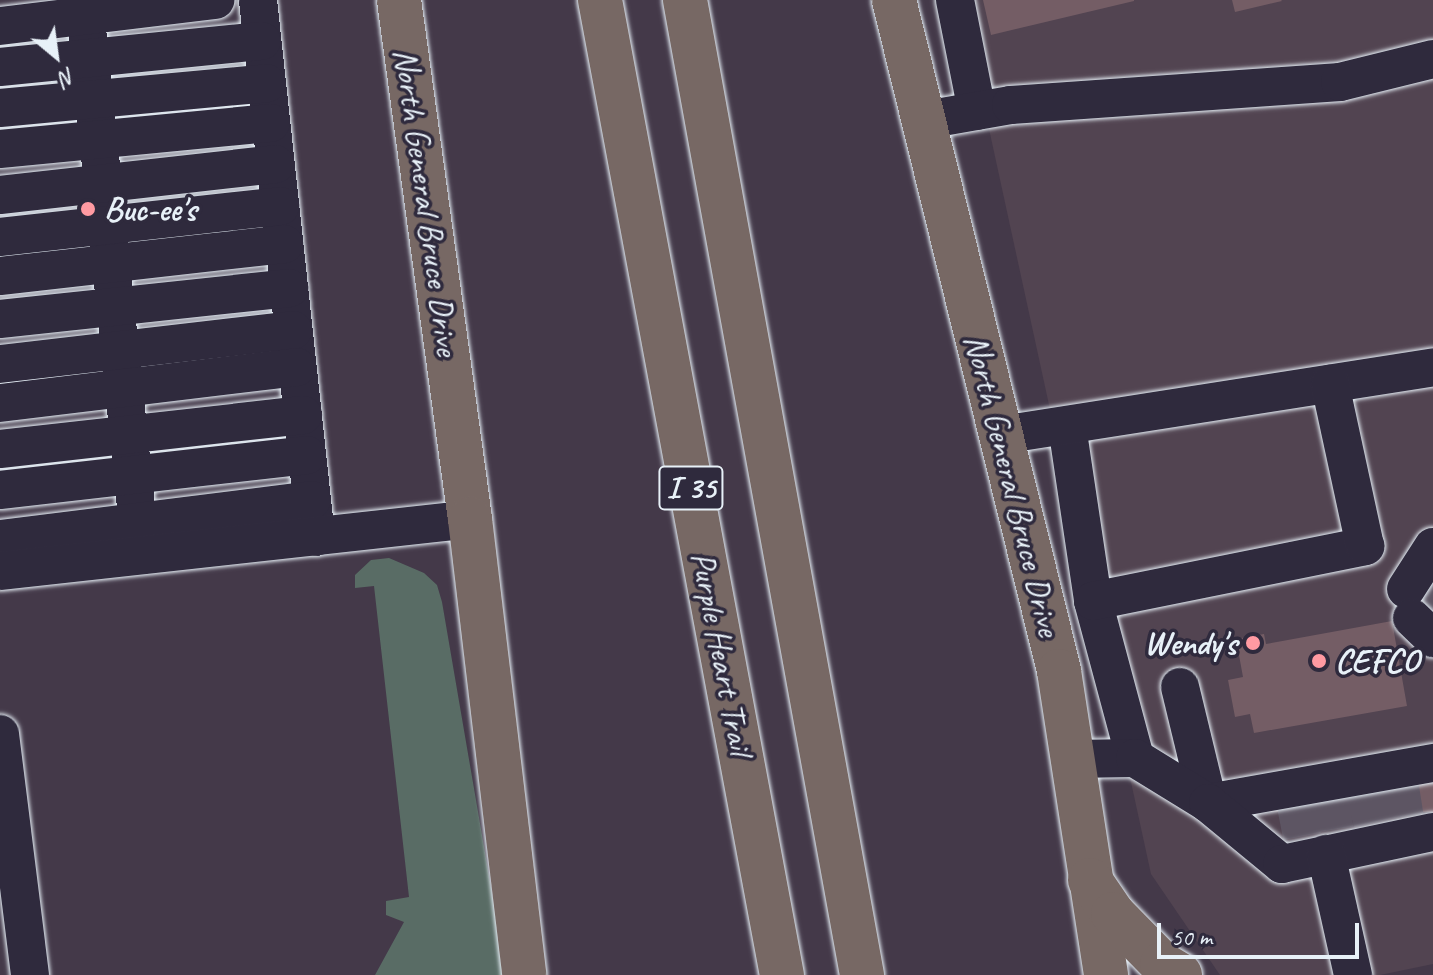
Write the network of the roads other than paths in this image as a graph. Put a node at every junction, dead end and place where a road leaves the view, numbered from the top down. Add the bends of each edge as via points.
1 (215, 0) edge
2 (258, 0) edge
3 (399, 0) edge
4 (600, 0) edge
5 (685, 0) edge
6 (894, 0) edge
7 (955, 0) edge
8 (85, 8) edge
9 (0, 26) edge
10 (262, 41) junction
11 (90, 58) junction
12 (1433, 59) edge
13 (0, 67) edge
14 (267, 83) junction
15 (95, 99) junction
16 (0, 108) edge
17 (977, 111) junction
18 (925, 120) junction
19 (271, 123) junction
20 (99, 139) junction
21 (0, 149) edge
22 (275, 164) junction
23 (103, 183) junction
24 (0, 195) edge
25 (280, 206) junction
26 (107, 225) junction
27 (0, 237) edge
28 (284, 244) junction
29 (111, 264) junction
30 (0, 276) edge
31 (289, 288) junction
32 (116, 306) junction
33 (0, 319) edge
34 (293, 330) junction
35 (120, 350) junction
36 (0, 364) edge
37 (297, 367) junction
38 (1433, 367) edge
39 (1330, 384) junction
40 (124, 388) junction
41 (0, 403) edge
42 (303, 415) junction
43 (1067, 426) junction
44 (129, 435) junction
45 (1001, 435) junction
46 (0, 449) edge
47 (307, 455) junction
48 (133, 475) junction
49 (0, 490) edge
50 (312, 500) junction
51 (470, 519) junction
52 (316, 537) junction
53 (140, 538) junction
54 (0, 539) edge
55 (1433, 547) edge
56 (0, 571) edge
57 (1093, 601) junction
58 (1425, 604) edge
59 (1180, 687) dead end
60 (0, 734) edge
61 (1135, 758) junction
62 (1071, 759) junction
63 (1208, 803) junction
64 (1358, 812) edge
65 (1090, 880) junction
66 (30, 975) edge
67 (524, 975) edge
68 (782, 975) edge
69 (862, 975) edge
70 (1106, 975) edge
71 (1180, 975) edge
72 (1353, 975) edge

1 - 8 lane
2 - 10 lane
3 - 51 main road, North General Bruce Drive
4 - 68 main road, Purple Heart Trail / I 35
5 - 69 main road, I 35
6 - 18 main road, North General Bruce Drive
7 - 17 lane
8 - 9 lane
8 - 11 lane
10 - 11 lane
10 - 14 lane
11 - 13 lane
11 - 15 lane
12 - 17 lane via 1340,82
14 - 15 lane
14 - 19 lane
15 - 16 lane
15 - 20 lane
17 - 18 lane
18 - 45 main road, North General Bruce Drive
19 - 20 lane
19 - 22 lane
20 - 21 lane
20 - 23 lane
22 - 23 lane
22 - 25 lane
23 - 24 lane
23 - 26 lane
25 - 26 lane
25 - 28 lane
26 - 27 lane
26 - 29 lane
28 - 29 lane
28 - 31 lane
29 - 30 lane
29 - 32 lane
31 - 32 lane
31 - 34 lane
32 - 33 lane
32 - 35 lane
34 - 35 lane
34 - 37 lane
35 - 36 lane
35 - 40 lane
37 - 40 lane
37 - 42 lane
38 - 39 lane
39 - 43 lane
39 - 57 lane via 1365,546
40 - 41 lane
40 - 44 lane
42 - 44 lane
42 - 47 lane
43 - 45 lane
43 - 57 lane
44 - 46 lane
44 - 48 lane
45 - 62 main road, North General Bruce Drive via 1059,671
47 - 48 lane
47 - 50 lane
48 - 49 lane
48 - 53 lane
50 - 52 lane
50 - 53 lane
51 - 52 lane
51 - 67 main road, North General Bruce Drive
52 - 53 lane
53 - 54 lane
53 - 56 lane
55 - 58 lane
57 - 61 lane
59 - 63 lane
60 - 66 lane
61 - 62 lane
61 - 63 lane
62 - 65 main road, North General Bruce Drive
63 - 64 lane
63 - 64 lane via 1282,864
64 - 72 lane
65 - 70 main road, North General Bruce Drive
65 - 71 main road via 1113,914

